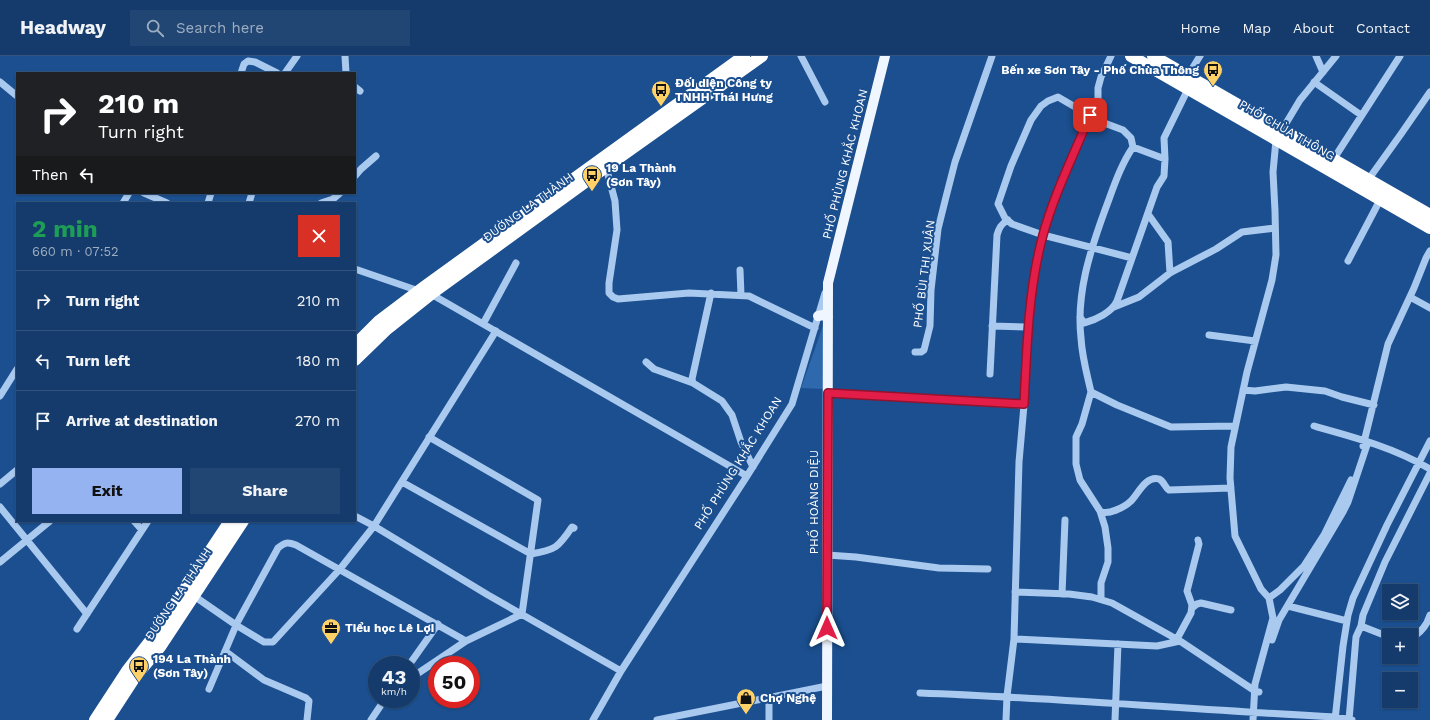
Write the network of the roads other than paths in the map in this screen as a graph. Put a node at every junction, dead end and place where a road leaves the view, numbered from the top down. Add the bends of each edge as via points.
1 (297, 56) edge
2 (344, 56) edge
3 (744, 56) edge
4 (762, 56) edge
5 (801, 56) edge
6 (886, 56) edge
7 (992, 56) edge
8 (1111, 56) edge
9 (1131, 56) edge
10 (1200, 56) edge
11 (1316, 56) edge
12 (1336, 56) edge
13 (1400, 56) edge
14 (1158, 57) edge
15 (241, 72) edge
16 (274, 72) edge
17 (286, 72) edge
18 (346, 72) edge
19 (1323, 72) junction
20 (1187, 77) junction
21 (0, 82) edge
22 (1314, 82) junction
23 (1188, 89) junction
24 (1430, 92) edge
25 (16, 95) edge
26 (825, 102) dead end
27 (1090, 115) junction
28 (1361, 115) junction
29 (1279, 135) junction
30 (1133, 147) junction
31 (376, 156) dead end
32 (1165, 159) junction
33 (1332, 160) junction
34 (606, 167) junction
35 (356, 175) edge
36 (1368, 180) junction
37 (147, 194) edge
38 (339, 194) edge
39 (1380, 200) junction
40 (165, 202) edge
41 (324, 202) edge
42 (1148, 214) junction
43 (1424, 216) edge
44 (1008, 220) junction
45 (1276, 228) junction
46 (1430, 228) edge
47 (1043, 235) junction
48 (1092, 247) junction
49 (1430, 251) edge
50 (1132, 258) junction
51 (1348, 261) dead end
52 (516, 263) dead end
53 (356, 270) edge
54 (740, 270) dead end
55 (1170, 273) junction
56 (828, 283) joint
57 (419, 291) junction
58 (711, 293) junction
59 (432, 294) junction
60 (741, 294) junction
61 (1410, 297) junction
62 (1114, 307) junction
63 (1430, 308) edge
64 (823, 317) junction
65 (1080, 317) junction
66 (483, 324) junction
67 (992, 326) junction
68 (1028, 327) junction
69 (815, 328) junction
70 (496, 331) junction
71 (1209, 335) dead end
72 (1255, 341) junction
73 (356, 344) edge
74 (915, 352) dead end
75 (356, 359) edge
76 (646, 362) dead end
77 (16, 371) edge
78 (990, 374) dead end
79 (693, 383) junction
80 (1243, 390) junction
81 (1091, 392) junction
82 (828, 393) junction
83 (0, 396) edge
84 (1024, 404) junction
85 (1374, 405) junction
86 (1235, 426) junction
87 (1314, 426) dead end
88 (429, 438) junction
89 (1430, 440) edge
90 (1366, 441) junction
91 (1419, 463) junction
92 (753, 467) junction
93 (1430, 469) edge
94 (16, 471) edge
95 (1430, 473) edge
96 (747, 476) junction
97 (402, 482) junction
98 (0, 484) edge
99 (1231, 488) junction
100 (0, 507) edge
101 (1100, 511) junction
102 (356, 517) edge
103 (1065, 520) dead end
104 (49, 522) edge
105 (135, 522) edge
106 (147, 522) edge
107 (228, 522) edge
108 (242, 522) edge
109 (374, 526) junction
110 (574, 528) dead end
111 (142, 530) junction
112 (27, 540) junction
113 (1198, 540) dead end
114 (531, 554) junction
115 (827, 555) junction
116 (0, 562) edge
117 (340, 569) junction
118 (988, 569) dead end
119 (1015, 592) junction
120 (1062, 594) junction
121 (194, 596) junction
122 (1269, 598) junction
123 (1101, 599) junction
124 (1288, 606) junction
125 (1192, 608) junction
126 (1230, 610) dead end
127 (87, 614) junction
128 (522, 614) junction
129 (1430, 615) edge
130 (1347, 621) junction
131 (438, 624) junction
132 (236, 625) junction
133 (1361, 626) junction
134 (77, 629) dead end
135 (1382, 634) edge
136 (1418, 634) edge
137 (1014, 639) junction
138 (1179, 640) junction
139 (466, 641) junction
140 (1118, 644) junction
141 (225, 651) junction
142 (415, 656) edge
143 (621, 671) junction
144 (420, 672) edge
145 (827, 686) junction
146 (209, 689) dead end
147 (1255, 691) junction
148 (920, 693) dead end
149 (1007, 696) junction
150 (770, 697) junction
151 (1116, 703) junction
152 (379, 708) edge
153 (1254, 712) junction
154 (1335, 719) edge
155 (95, 720) edge
156 (106, 720) edge
157 (307, 720) edge
158 (371, 720) edge
159 (593, 720) edge
160 (657, 720) edge
161 (769, 720) edge
162 (827, 720) edge
163 (1006, 720) edge
164 (1115, 720) edge
165 (1253, 720) edge
166 (1350, 720) edge

1 - 17 street
2 - 18 street
3 - 57 highway, ĐƯỜNG LA THÀNH
4 - 34 highway, ĐƯỜNG LA THÀNH
5 - 26 street
6 - 56 main road, PHỐ PHÙNG KHẮC KHOAN
7 - 74 street, PHỐ BÙI THỊ XUÂN via 951,175 938,229 930,326 924,350
8 - 27 street via 1101,77 1098,100
9 - 23 highway, PHỐ CHÙA THÔNG
10 - 20 street
11 - 19 street
12 - 19 street
13 - 28 street
14 - 20 highway, PHỐ CHÙA THÔNG
15 - 16 street via 248,60
19 - 22 street
20 - 29 highway, PHỐ CHÙA THÔNG
21 - 25 street
22 - 28 street
22 - 29 street
23 - 29 highway, PHỐ CHÙA THÔNG
23 - 32 street via 1164,138
24 - 36 street
27 - 30 street via 1123,130 1131,138
27 - 44 street via 1058,97 1041,106 1031,120 998,204
27 - 47 street via 1058,191
28 - 33 street
29 - 33 highway, PHỐ CHÙA THÔNG
29 - 39 highway, PHỐ CHÙA THÔNG
29 - 45 street via 1273,172
30 - 32 street
30 - 48 street via 1112,189
31 - 35 street
32 - 42 street via 1164,176
33 - 36 highway, PHỐ CHÙA THÔNG
34 - 58 street via 615,201 617,230 609,293 618,299
34 - 59 highway, ĐƯỜNG LA THÀNH
36 - 43 highway, PHỐ CHÙA THÔNG
37 - 40 street
38 - 41 street
39 - 43 highway, PHỐ CHÙA THÔNG
39 - 51 street
42 - 50 street
42 - 55 street via 1168,242
43 - 46 highway, PHỐ CHÙA THÔNG
44 - 47 street via 1012,224
44 - 67 street via 1003,223 997,235
45 - 55 street via 1242,232
45 - 72 street via 1276,255 1272,280
47 - 48 street
47 - 68 street
48 - 50 street
48 - 65 street via 1086,266
49 - 61 street
50 - 62 street
52 - 66 street
53 - 57 street
54 - 60 street
55 - 62 street via 1139,297
56 - 64 main road, PHỐ HOÀNG DIỆU
57 - 73 highway, ĐƯỜNG LA THÀNH via 379,322
58 - 60 street
58 - 79 street
59 - 66 street
59 - 75 highway, ĐƯỜNG LA THÀNH via 387,329
60 - 69 street
61 - 63 street
61 - 85 street via 1388,344
62 - 65 street via 1084,323
64 - 69 street, PHỐ PHÙNG KHẮC KHOAN
64 - 82 main road, PHỐ HOÀNG DIỆU
65 - 81 street via 1080,338
66 - 70 street
67 - 68 street
67 - 78 street
68 - 84 street
69 - 92 street, PHỐ PHÙNG KHẮC KHOAN via 792,404
70 - 88 street
70 - 96 street
71 - 72 street
72 - 80 street
76 - 79 street via 654,369
77 - 83 street
79 - 92 street via 722,401 732,415
80 - 85 street via 1286,387 1325,391
80 - 86 street
81 - 86 street via 1117,406 1171,427
81 - 101 street via 1076,437 1076,464 1080,480
82 - 84 street
82 - 115 main road, PHỐ HOÀNG DIỆU
84 - 119 street via 1019,462
85 - 90 street
86 - 99 street via 1231,447
87 - 90 street
88 - 97 street
88 - 114 street via 538,500
89 - 91 street
90 - 91 street
90 - 122 street via 1347,489 1324,535 1297,574
90 - 124 street via 1345,507
91 - 93 street
91 - 130 street via 1353,598
92 - 96 street, PHỐ PHÙNG KHẮC KHOAN
94 - 98 street
95 - 133 street via 1385,562
96 - 143 street, PHỐ PHÙNG KHẮC KHOAN
97 - 109 street
97 - 114 street
99 - 101 street via 1170,490 1162,480 1154,479 1143,486 1131,502 1107,512
99 - 122 street via 1234,536 1261,589
100 - 112 street
101 - 123 street via 1108,548 1108,562 1101,583
102 - 109 street
103 - 120 street
104 - 112 street
105 - 111 street
106 - 111 street
107 - 155 highway, ĐƯỜNG LA THÀNH
108 - 121 highway, ĐƯỜNG LA THÀNH
109 - 117 street
109 - 128 street
110 - 114 street via 572,527 558,546 549,551
111 - 127 street
112 - 116 street
112 - 127 street
113 - 125 street via 1187,591
114 - 128 street
115 - 118 street via 939,568
115 - 145 main road, PHỐ HOÀNG DIỆU
117 - 131 street
117 - 132 street via 273,642 264,642
117 - 132 street via 296,545 288,542 283,544 278,548
119 - 120 street
119 - 137 street
120 - 123 street
121 - 132 street
121 - 156 highway, ĐƯỜNG LA THÀNH
122 - 147 street via 1273,618
123 - 138 street via 1119,606
124 - 130 street
124 - 147 street via 1279,620 1267,653 1259,692
125 - 126 street via 1201,603
125 - 138 street
127 - 134 street
128 - 139 street
128 - 143 street
129 - 136 street via 1427,624
130 - 154 street
131 - 139 street
131 - 142 street
132 - 141 street
133 - 135 street
133 - 166 street via 1356,638
137 - 140 street
137 - 149 street
138 - 140 street via 1157,646
138 - 147 street
139 - 144 street
140 - 151 street
141 - 146 street
141 - 157 street via 264,680 306,698 309,701
143 - 159 street, PHỐ PHÙNG KHẮC KHOAN
145 - 150 street
145 - 162 main road, PHỐ HOÀNG DIỆU
147 - 153 street
148 - 149 street
149 - 151 street
149 - 163 street
150 - 160 street
150 - 161 street
151 - 153 street
151 - 164 street
152 - 158 street
153 - 154 street
153 - 165 street
154 - 166 street

